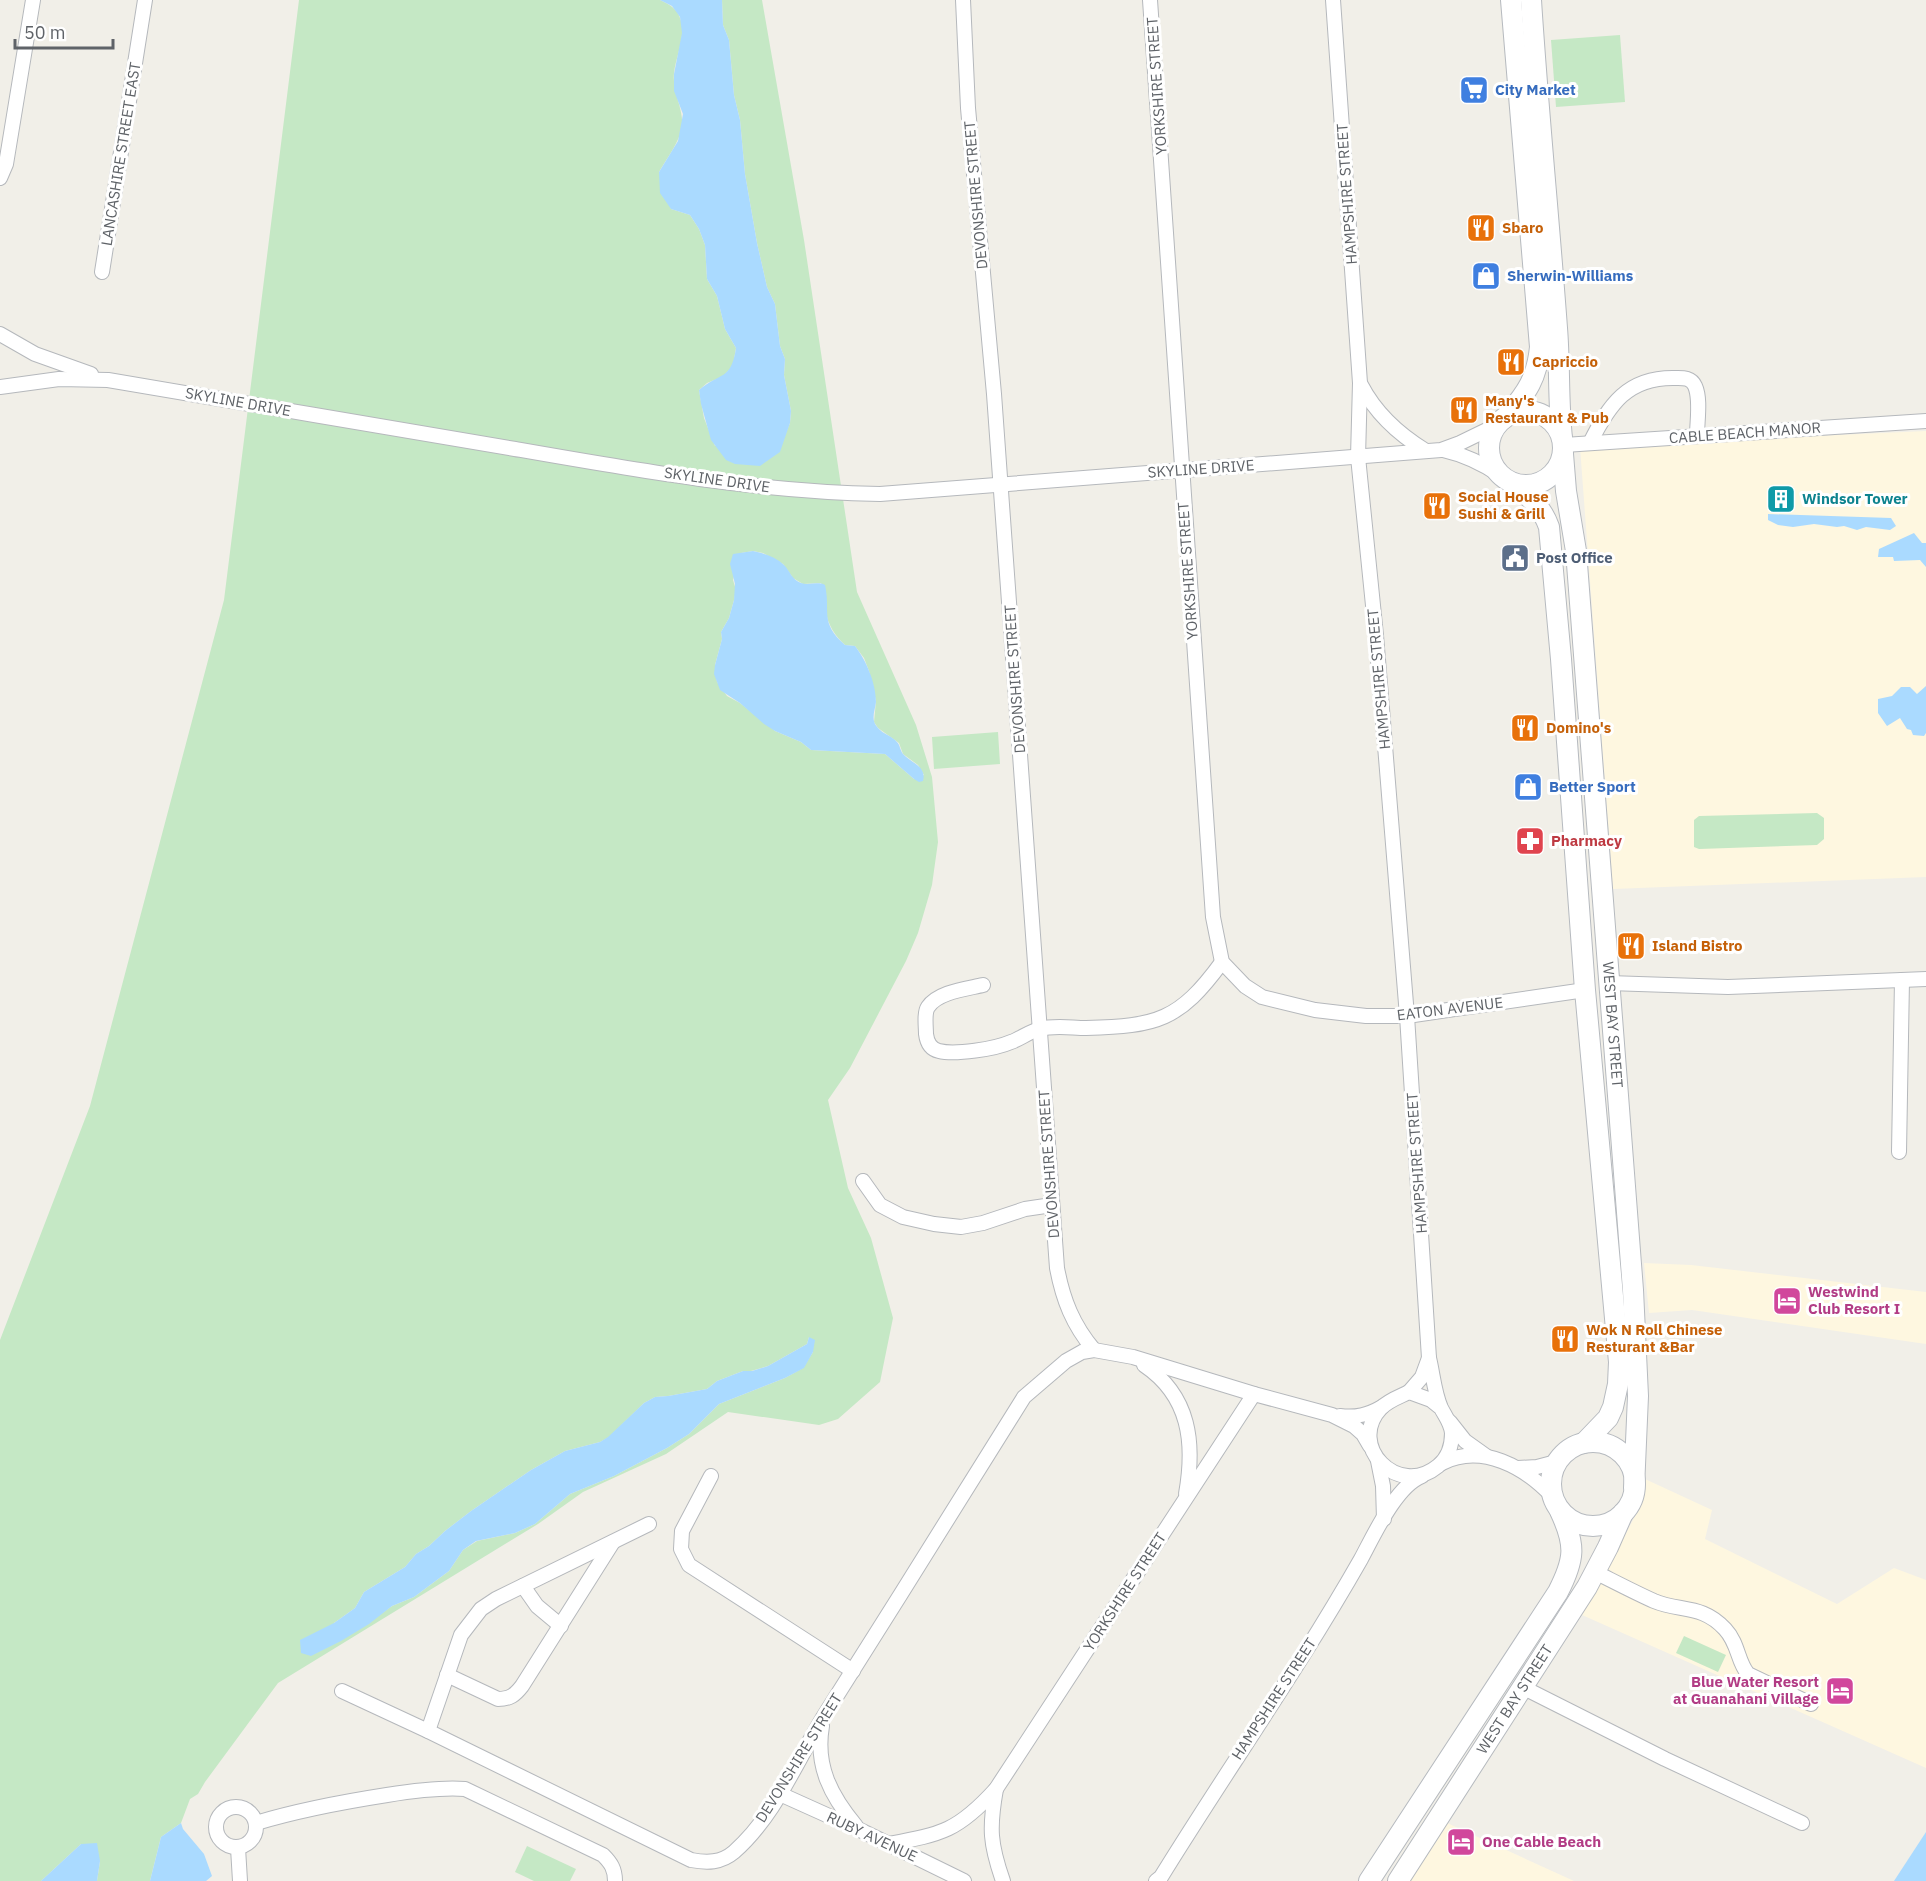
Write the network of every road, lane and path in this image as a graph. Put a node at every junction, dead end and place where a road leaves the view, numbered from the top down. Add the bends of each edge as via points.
1 (33, 0) edge
2 (144, 0) edge
3 (963, 0) edge
4 (1150, 0) edge
5 (1333, 0) edge
6 (1511, 0) edge
7 (1531, 0) edge
8 (0, 178) edge
9 (102, 272) dead end
10 (0, 334) edge
11 (108, 380) junction
12 (1360, 383) junction
13 (0, 387) edge
14 (1502, 420) junction
15 (1926, 421) edge
16 (1697, 436) junction
17 (1590, 443) junction
18 (1563, 446) junction
19 (1441, 450) junction
20 (1426, 451) junction
21 (1358, 457) junction
22 (1181, 470) junction
23 (1507, 479) junction
24 (1000, 484) junction
25 (1222, 962) junction
26 (1926, 979) edge
27 (1902, 980) junction
28 (1609, 983) junction
29 (983, 985) dead end
30 (1585, 990) junction
31 (1407, 1016) junction
32 (1040, 1029) junction
33 (1899, 1152) dead end
34 (863, 1181) dead end
35 (1052, 1206) junction
36 (1094, 1350) junction
37 (1133, 1357) junction
38 (1429, 1358) junction
39 (1409, 1392) junction
40 (1254, 1394) junction
41 (1382, 1407) junction
42 (1445, 1414) junction
43 (1332, 1415) junction
44 (1584, 1443) junction
45 (1375, 1455) junction
46 (1487, 1457) junction
47 (1556, 1462) junction
48 (1442, 1463) junction
49 (1518, 1468) junction
50 (1427, 1474) junction
51 (711, 1476) dead end
52 (1634, 1488) junction
53 (1185, 1499) junction
54 (1556, 1504) junction
55 (1623, 1513) junction
56 (1384, 1518) junction
57 (649, 1524) dead end
58 (613, 1542) junction
59 (1595, 1572) junction
60 (523, 1586) junction
61 (561, 1626) junction
62 (853, 1671) junction
63 (447, 1675) junction
64 (1524, 1688) junction
65 (342, 1691) dead end
66 (1811, 1704) dead end
67 (823, 1718) junction
68 (428, 1731) junction
69 (996, 1789) junction
70 (780, 1794) junction
71 (1802, 1822) dead end
72 (256, 1823) junction
73 (860, 1830) junction
74 (889, 1844) junction
75 (238, 1848) junction
76 (1159, 1880) edge
77 (240, 1881) edge
78 (615, 1881) edge
79 (964, 1881) edge
80 (1003, 1881) edge
81 (1369, 1881) edge
82 (1398, 1881) edge

1 - 8 street via 6,164
2 - 9 street, LANCASHIRE STREET EAST
3 - 24 street, DEVONSHIRE STREET via 968,108
4 - 22 street, YORKSHIRE STREET
5 - 12 street, HAMPSHIRE STREET
6 - 14 main road via 1540,347 1533,380
7 - 18 main road, WEST BAY STREET via 1558,332
10 - 11 street via 50,360
11 - 13 street, SKYLINE DRIVE via 59,379
11 - 24 street, SKYLINE DRIVE via 770,488 880,494
12 - 20 street via 1385,420
12 - 21 street, HAMPSHIRE STREET
14 - 18 main road via 1522,410 1544,414 1556,424
14 - 19 street, SKYLINE DRIVE
14 - 23 main road via 1490,437 1489,451 1493,465
15 - 16 street, CABLE BEACH MANOR
16 - 17 street, CABLE BEACH MANOR
16 - 17 street via 1695,386 1685,378 1665,378 1643,382 1627,391 1606,413
17 - 18 street, CABLE BEACH MANOR
18 - 23 main road via 1557,469 1545,480 1529,485
18 - 28 main road, WEST BAY STREET via 1576,551
19 - 20 street, SKYLINE DRIVE
19 - 23 street, SKYLINE DRIVE via 1483,463
20 - 21 street, SKYLINE DRIVE
21 - 22 street, SKYLINE DRIVE
21 - 31 street, HAMPSHIRE STREET
22 - 24 street, SKYLINE DRIVE
22 - 25 street, YORKSHIRE STREET via 1213,917
23 - 30 main road, WEST BAY STREET via 1538,505 1549,527
24 - 32 street, DEVONSHIRE STREET
25 - 31 street, EATON AVENUE via 1262,997 1315,1010
25 - 32 street via 1203,988 1165,1017 1128,1027
26 - 27 street
27 - 28 street via 1728,987
27 - 33 street
28 - 52 main road, WEST BAY STREET via 1633,1290 1638,1396
29 - 32 street via 943,996 929,1006 926,1033 931,1047 949,1052 993,1049
30 - 31 street, EATON AVENUE
30 - 44 main road, WEST BAY STREET via 1619,1362 1613,1407 1608,1418
31 - 38 street, HAMPSHIRE STREET
32 - 35 street, DEVONSHIRE STREET
34 - 35 street via 880,1205 903,1217 934,1224 961,1227 1025,1209
35 - 36 street, DEVONSHIRE STREET via 1062,1294 1074,1322
36 - 37 street
36 - 62 street, DEVONSHIRE STREET via 1066,1361 1024,1396
37 - 40 street
37 - 53 street via 1161,1376 1176,1396 1185,1420 1191,1469
38 - 39 street via 1422,1377
38 - 42 street, HAMPSHIRE STREET
39 - 41 street
39 - 42 street via 1431,1400
40 - 43 street
40 - 53 street, YORKSHIRE STREET
41 - 43 street via 1358,1417
41 - 45 street via 1371,1425
42 - 46 street via 1465,1441
42 - 48 street via 1452,1432 1451,1445
43 - 45 street via 1363,1434
44 - 47 main road via 1563,1453
44 - 52 main road via 1599,1442 1620,1452 1630,1465
45 - 50 street via 1396,1474
45 - 56 street via 1383,1486
46 - 48 street via 1464,1455
46 - 49 street
47 - 49 street
47 - 54 main road via 1551,1481
48 - 50 street
49 - 54 street via 1537,1481
50 - 56 street, HAMPSHIRE STREET via 1413,1479
51 - 62 street via 682,1531 681,1550 689,1565
52 - 55 main road
53 - 69 street, YORKSHIRE STREET
54 - 55 main road via 1576,1523 1586,1526 1606,1524
54 - 81 main road, WEST BAY STREET via 1571,1536 1569,1570
55 - 59 main road, WEST BAY STREET
56 - 76 street, HAMPSHIRE STREET via 1337,1601
57 - 58 street
58 - 60 street
58 - 61 street
59 - 64 main road, WEST BAY STREET
59 - 66 street via 1656,1602 1709,1616 1732,1638 1748,1674
60 - 61 street via 537,1606
60 - 63 street via 481,1609 461,1635
61 - 63 street via 522,1686 507,1699
62 - 67 street, DEVONSHIRE STREET
63 - 68 street
64 - 71 street
64 - 82 main road, WEST BAY STREET
65 - 68 street, DEVONSHIRE STREET
67 - 70 street, DEVONSHIRE STREET
67 - 73 street via 820,1760 843,1810
68 - 70 street, DEVONSHIRE STREET via 701,1862 718,1861 735,1851
69 - 74 street, YORKSHIRE STREET via 955,1826
69 - 80 street, YORKSHIRE STREET via 991,1838
70 - 73 street, RUBY AVENUE
72 - 75 street via 252,1839
72 - 75 street via 250,1813 238,1807 219,1817 219,1838
72 - 78 street via 360,1799 465,1789 603,1855 615,1872
73 - 74 street, RUBY AVENUE
74 - 79 street, RUBY AVENUE
75 - 77 street

